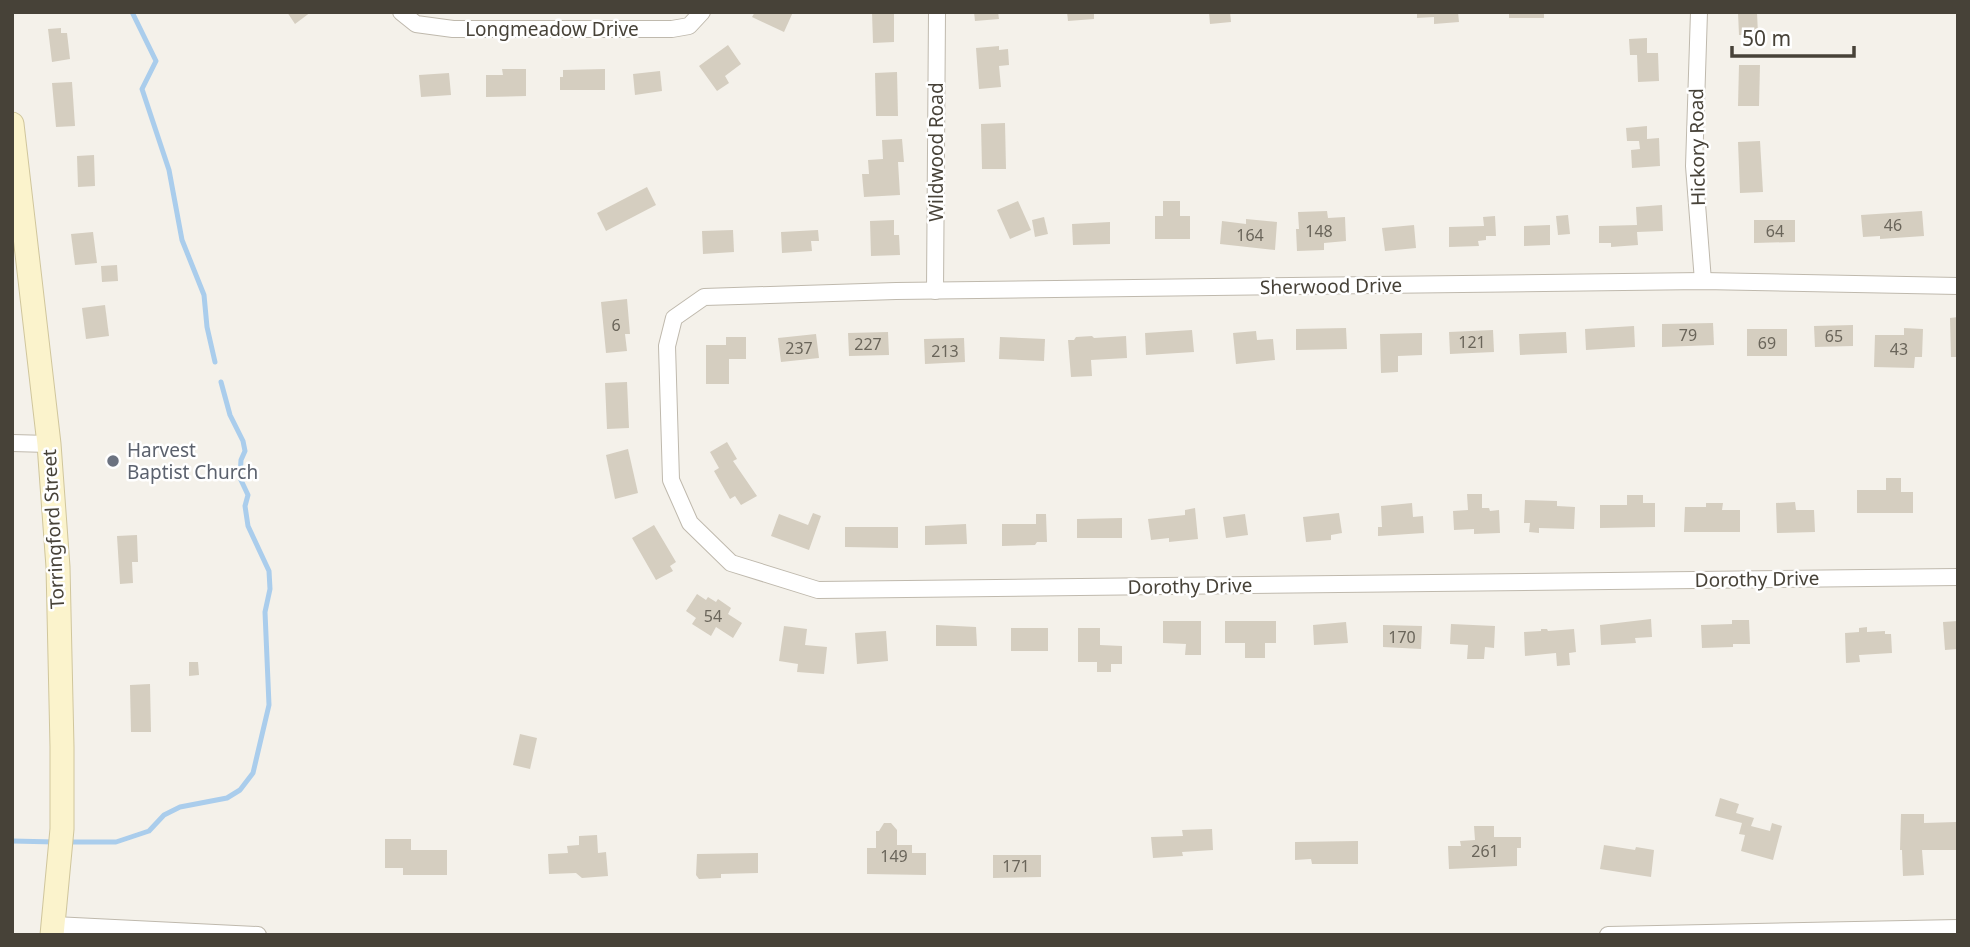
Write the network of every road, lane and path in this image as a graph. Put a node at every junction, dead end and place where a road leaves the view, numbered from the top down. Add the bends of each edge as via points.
1 (401, 12) edge
2 (702, 12) edge
3 (937, 12) edge
4 (1699, 12) edge
5 (12, 124) edge
6 (1703, 281) junction
7 (1958, 286) edge
8 (935, 291) junction
9 (704, 297) joint
10 (12, 443) edge
11 (49, 444) junction
12 (1958, 577) edge
13 (1958, 928) edge
14 (53, 930) edge
15 (258, 935) edge
16 (1608, 935) edge

1 - 2 street, Longmeadow Drive via 416,24 453,29 672,29 689,26
3 - 8 street, Wildwood Road
4 - 6 street, Hickory Road via 1694,166
5 - 11 main road, Torringford Street
6 - 7 street, Sherwood Drive
6 - 8 street, Sherwood Drive
8 - 9 street, Sherwood Drive
9 - 12 street, Dorothy Drive via 674,318 667,346 671,480 690,523 730,563 818,590
10 - 11 street
11 - 14 main road, Torringford Street via 58,568 62,747 61,839
13 - 16 street
14 - 15 street

